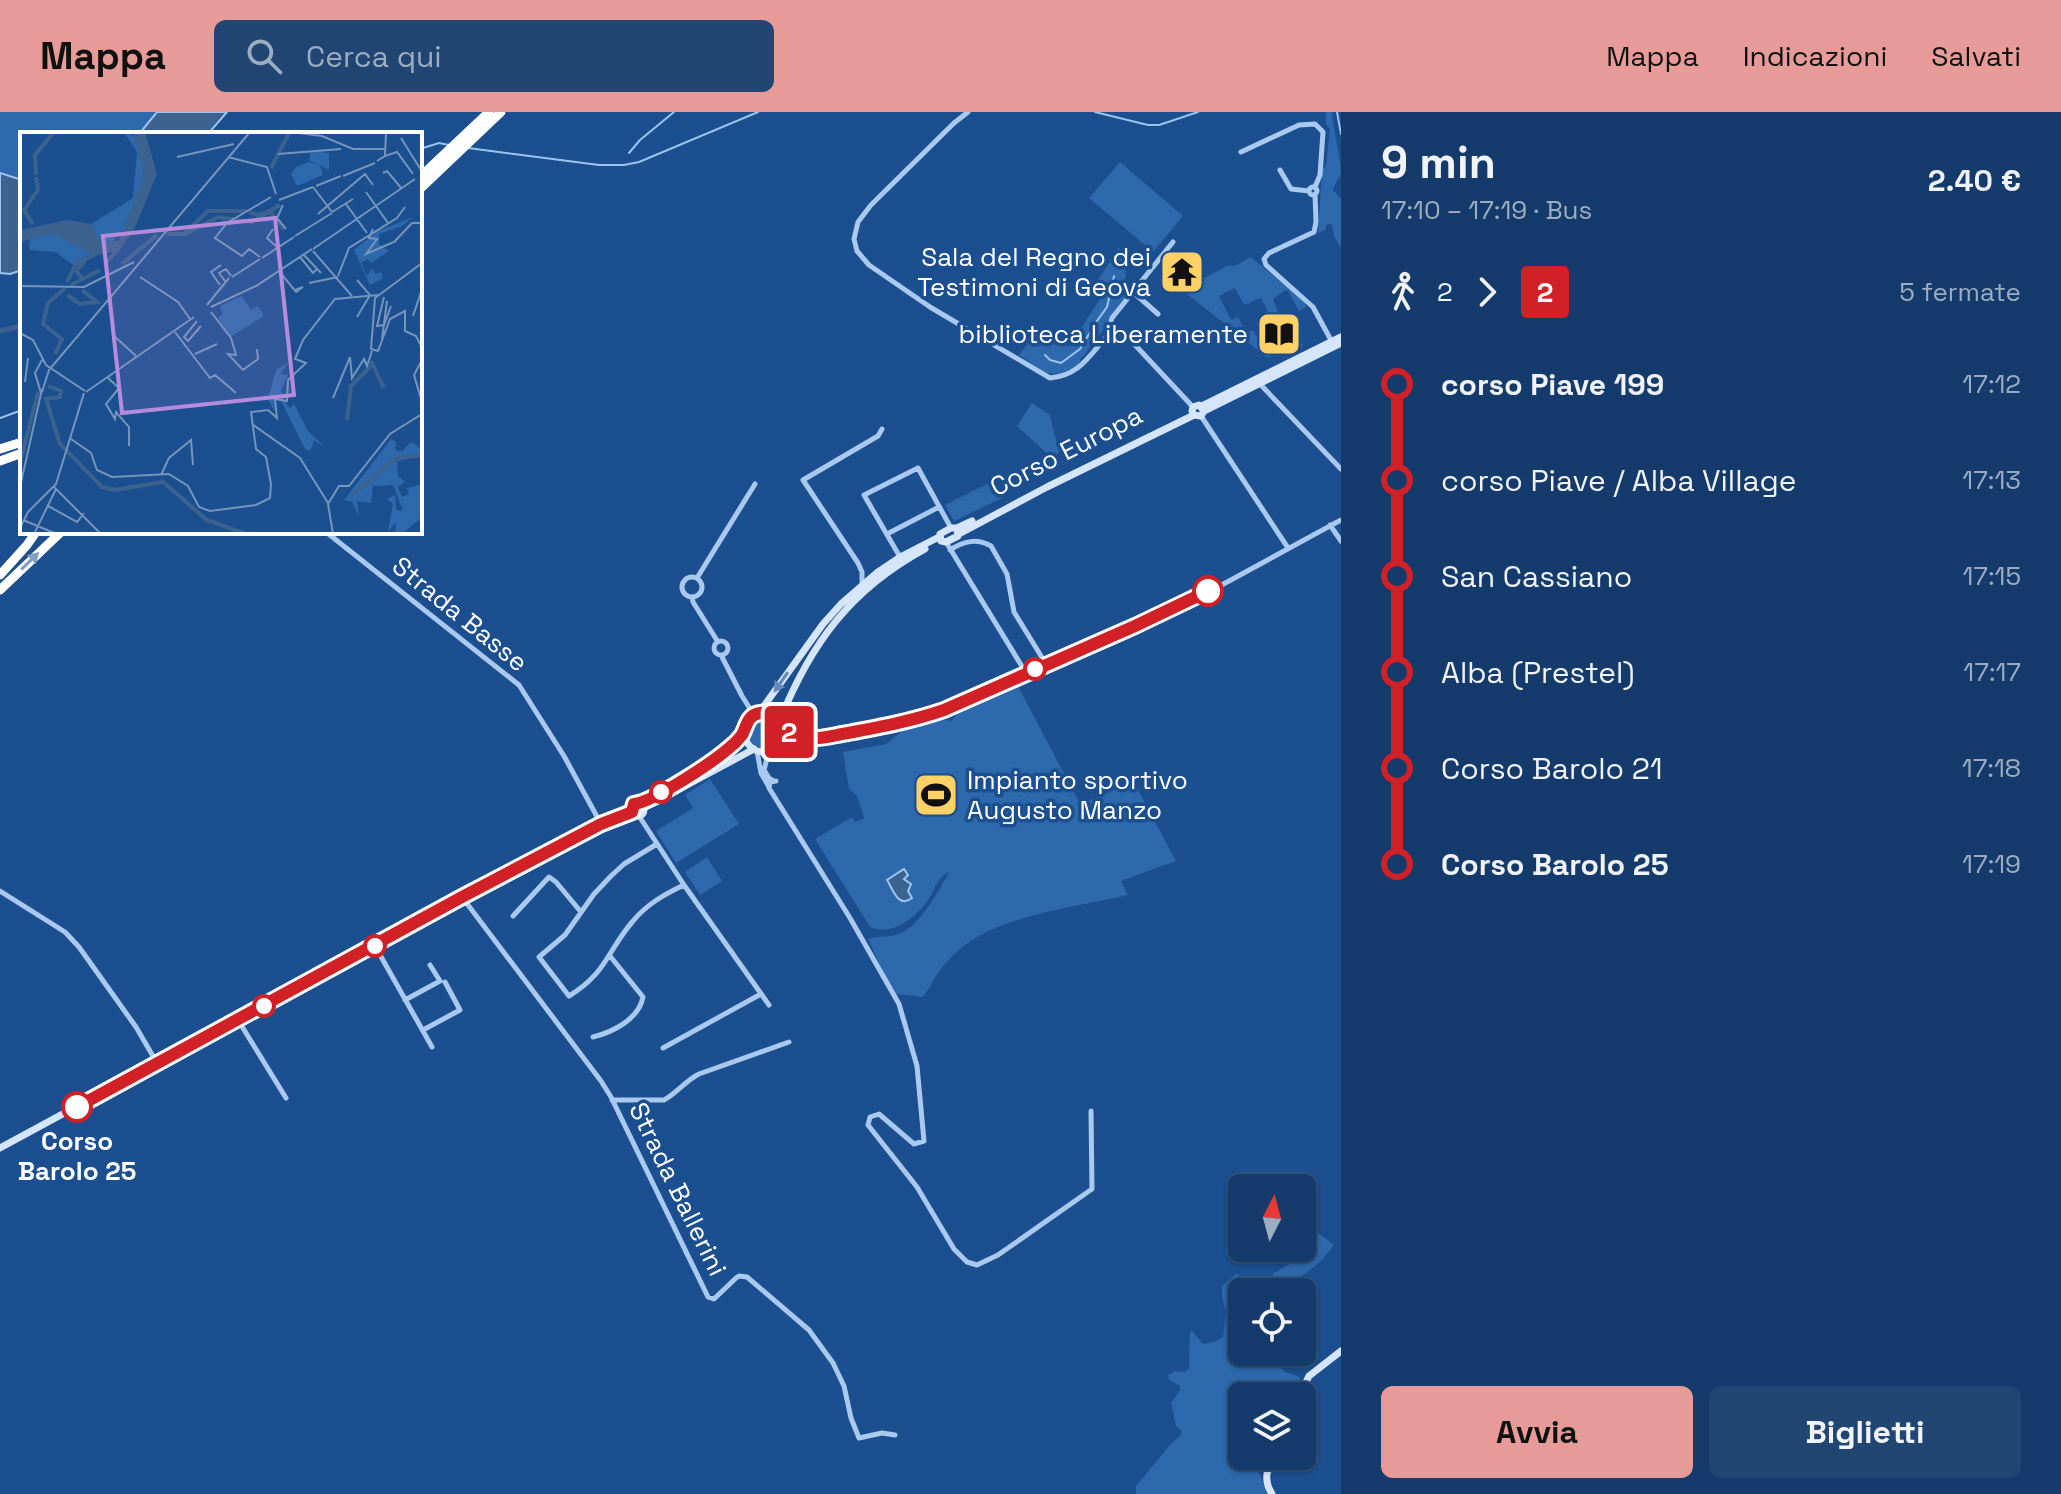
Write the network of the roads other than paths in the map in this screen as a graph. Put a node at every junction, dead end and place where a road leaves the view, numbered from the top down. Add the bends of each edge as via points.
1 (489, 112) edge
2 (501, 112) edge
3 (968, 112) edge
4 (475, 131) junction
5 (1241, 152) dead end
6 (1280, 170) dead end
7 (422, 174) edge
8 (422, 187) edge
9 (1313, 191) junction
10 (1173, 242) dead end
11 (1133, 292) junction
12 (1158, 314) dead end
13 (1116, 329) junction
14 (1341, 340) edge
15 (1332, 342) junction
16 (1258, 381) junction
17 (1198, 411) junction
18 (882, 429) dead end
19 (20, 443) edge
20 (0, 449) edge
21 (20, 454) edge
22 (0, 461) edge
23 (1341, 469) edge
24 (755, 484) dead end
25 (939, 507) junction
26 (1341, 520) edge
27 (1330, 525) junction
28 (956, 530) junction
29 (34, 534) edge
30 (59, 534) edge
31 (329, 534) edge
32 (887, 534) junction
33 (1341, 541) edge
34 (944, 542) junction
35 (1288, 548) junction
36 (900, 557) junction
37 (858, 563) junction
38 (878, 572) junction
39 (0, 575) edge
40 (697, 578) junction
41 (862, 585) junction
42 (0, 590) edge
43 (692, 597) junction
44 (718, 642) junction
45 (721, 655) junction
46 (1046, 664) junction
47 (1026, 673) junction
48 (757, 714) junction
49 (782, 724) junction
50 (744, 732) junction
51 (823, 738) junction
52 (755, 750) junction
53 (772, 750) junction
54 (772, 788) junction
55 (642, 806) junction
56 (635, 814) junction
57 (601, 824) junction
58 (657, 844) junction
59 (684, 885) junction
60 (0, 891) edge
61 (462, 897) junction
62 (581, 912) junction
63 (513, 916) dead end
64 (375, 946) junction
65 (610, 956) junction
66 (430, 965) dead end
67 (445, 982) dead end
68 (761, 994) junction
69 (405, 1000) junction
70 (769, 1005) dead end
71 (238, 1020) junction
72 (423, 1030) junction
73 (593, 1037) dead end
74 (789, 1042) dead end
75 (432, 1047) dead end
76 (663, 1048) dead end
77 (158, 1063) junction
78 (286, 1098) dead end
79 (612, 1100) junction
80 (1091, 1111) dead end
81 (0, 1148) edge
82 (1341, 1351) edge
83 (1306, 1382) edge
84 (895, 1435) dead end
85 (1268, 1470) edge
86 (1272, 1494) edge

1 - 4 highway
2 - 4 highway
3 - 13 street via 871,205 858,222 857,251 930,307 1050,378 1073,373
4 - 7 highway
4 - 8 highway
5 - 9 street via 1299,125 1315,124 1323,132 1320,175
6 - 9 street via 1291,189
9 - 15 street via 1314,232 1264,259 1313,307
10 - 11 street
11 - 12 street
11 - 13 street via 1112,318
13 - 17 street
14 - 15 main road, Corso Europa
14 - 16 main road, Corso Europa
15 - 16 main road, Corso Europa
16 - 17 main road, Corso Europa
16 - 23 street
17 - 28 main road, Corso Europa
17 - 28 main road, Corso Europa
17 - 35 street
18 - 37 street via 803,480
19 - 20 highway
21 - 22 highway
24 - 40 street
25 - 28 street
25 - 32 street
25 - 32 street via 918,468 864,495
26 - 27 street
27 - 33 street
27 - 35 street
28 - 34 main road via 942,532
29 - 39 highway
42 -> 30 highway
31 - 57 street, Strada Basse via 519,685
32 - 36 street
34 - 36 main road
34 - 46 street via 972,540 991,546 1007,574 1014,612
34 - 47 street
34 - 49 main road via 889,570 847,606 810,657
35 - 46 street via 1218,587
36 - 38 main road
37 - 38 street
37 - 41 street
38 - 41 main road
40 - 43 street via 702,590
40 - 43 street via 687,577 682,586
41 -> 48 main road via 823,624
43 - 44 street
44 - 45 street via 714,650
44 - 45 street via 728,646
45 - 48 street
46 - 47 street
47 - 51 street via 944,710
48 - 49 main road via 771,713
48 - 50 main road via 747,721
49 - 51 street via 793,736
49 - 53 main road via 783,739
50 - 52 main road
50 - 55 main road via 704,767
51 - 53 street
52 - 53 main road
52 - 54 street
52 - 55 main road
53 - 54 street via 764,770 779,783
54 - 80 street via 899,1004 917,1066 924,1141 914,1144 879,1114 870,1117 868,1125 967,1262 977,1265 998,1255 1092,1189
55 - 56 main road via 632,806
56 - 57 main road
56 - 58 street
57 - 61 main road
58 - 59 street
58 - 62 street via 624,864
59 - 65 street via 642,911
59 - 68 street
60 - 77 street via 65,932 79,947
61 - 64 main road
61 - 79 street, Strada Ballerini
62 - 63 street via 549,877
62 - 65 street via 539,957 569,996 587,986
64 - 69 street
64 - 71 main road
65 - 73 street via 643,997 642,1003 626,1022
66 - 69 street via 440,981
67 - 72 street via 460,1010
68 - 70 street
68 - 76 street
69 - 72 street
71 - 77 main road
71 - 78 street
72 - 75 street
74 - 79 street, Strada Ballerini via 690,1078 664,1100
77 - 81 main road
79 - 84 street, Strada Ballerini via 708,1297 714,1299 739,1276 747,1277 809,1330 833,1363 859,1438
82 - 83 main road
85 - 86 main road

